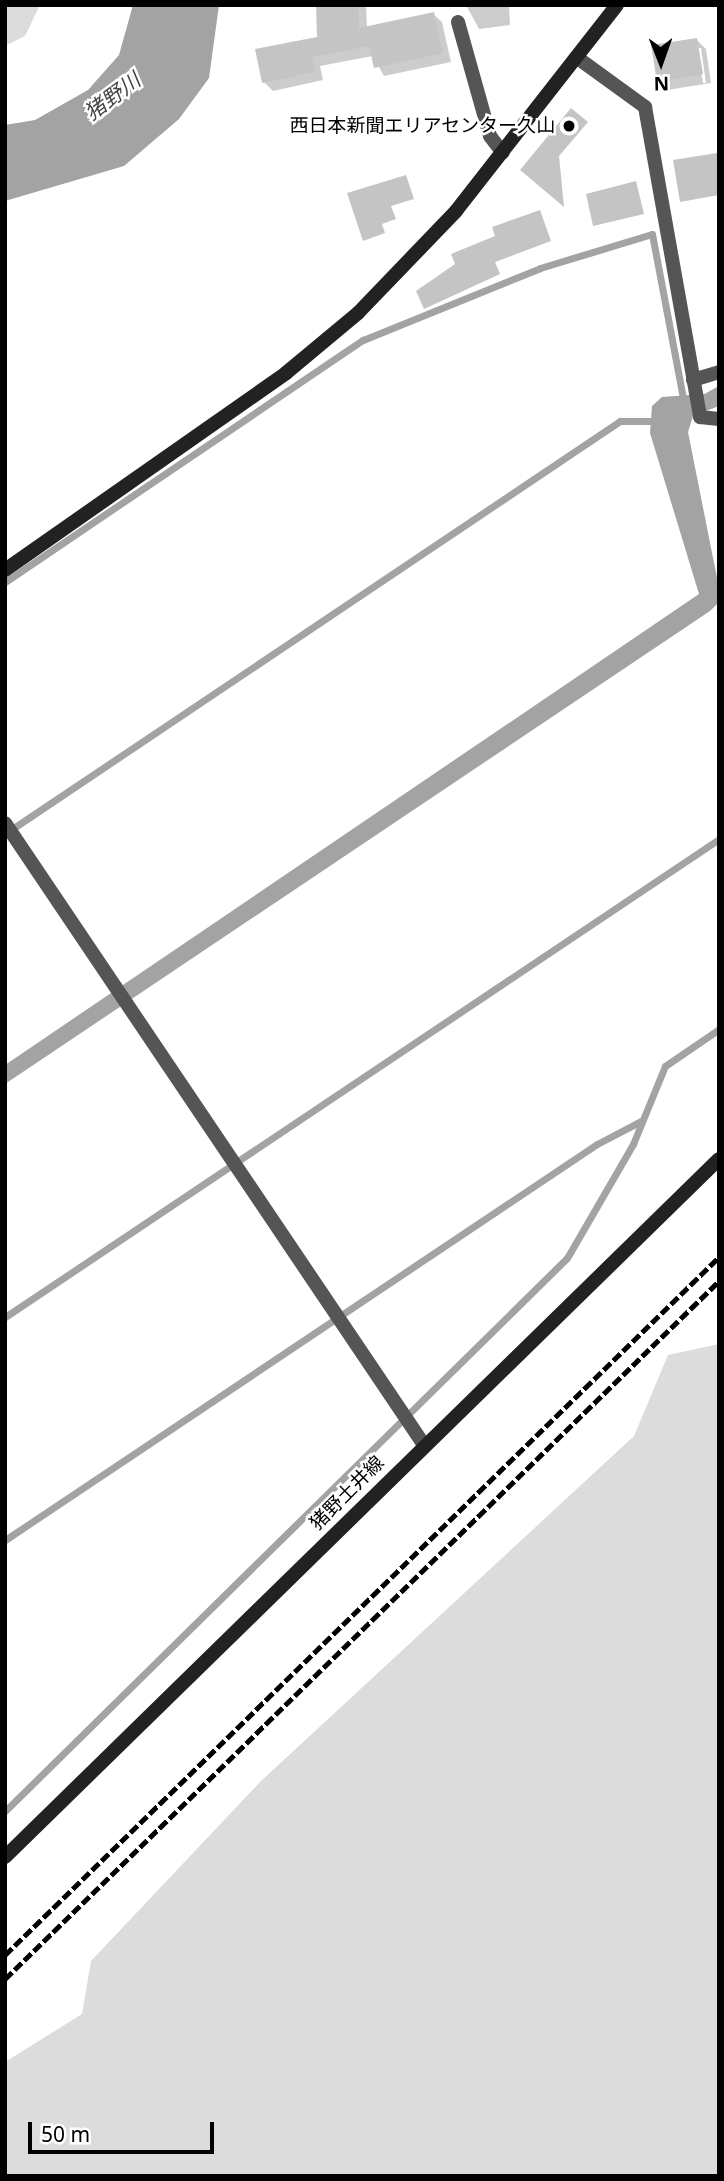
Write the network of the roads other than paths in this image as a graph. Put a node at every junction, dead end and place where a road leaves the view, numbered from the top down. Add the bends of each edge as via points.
1 (617, 5) edge
2 (458, 22) dead end
3 (579, 59) junction
4 (503, 153) junction
5 (719, 372) edge
6 (694, 385) junction
7 (719, 419) edge
8 (5, 570) edge
9 (5, 823) edge
10 (719, 1159) edge
11 (424, 1445) junction
12 (5, 1857) edge

1 - 3 main road
2 - 4 street via 490,136
3 - 4 main road
3 - 6 street via 645,107
4 - 8 main road via 358,313 286,373
5 - 6 street
6 - 7 street via 700,417
9 - 11 street
10 - 11 main road, 猪野土井線
11 - 12 main road, 猪野土井線

